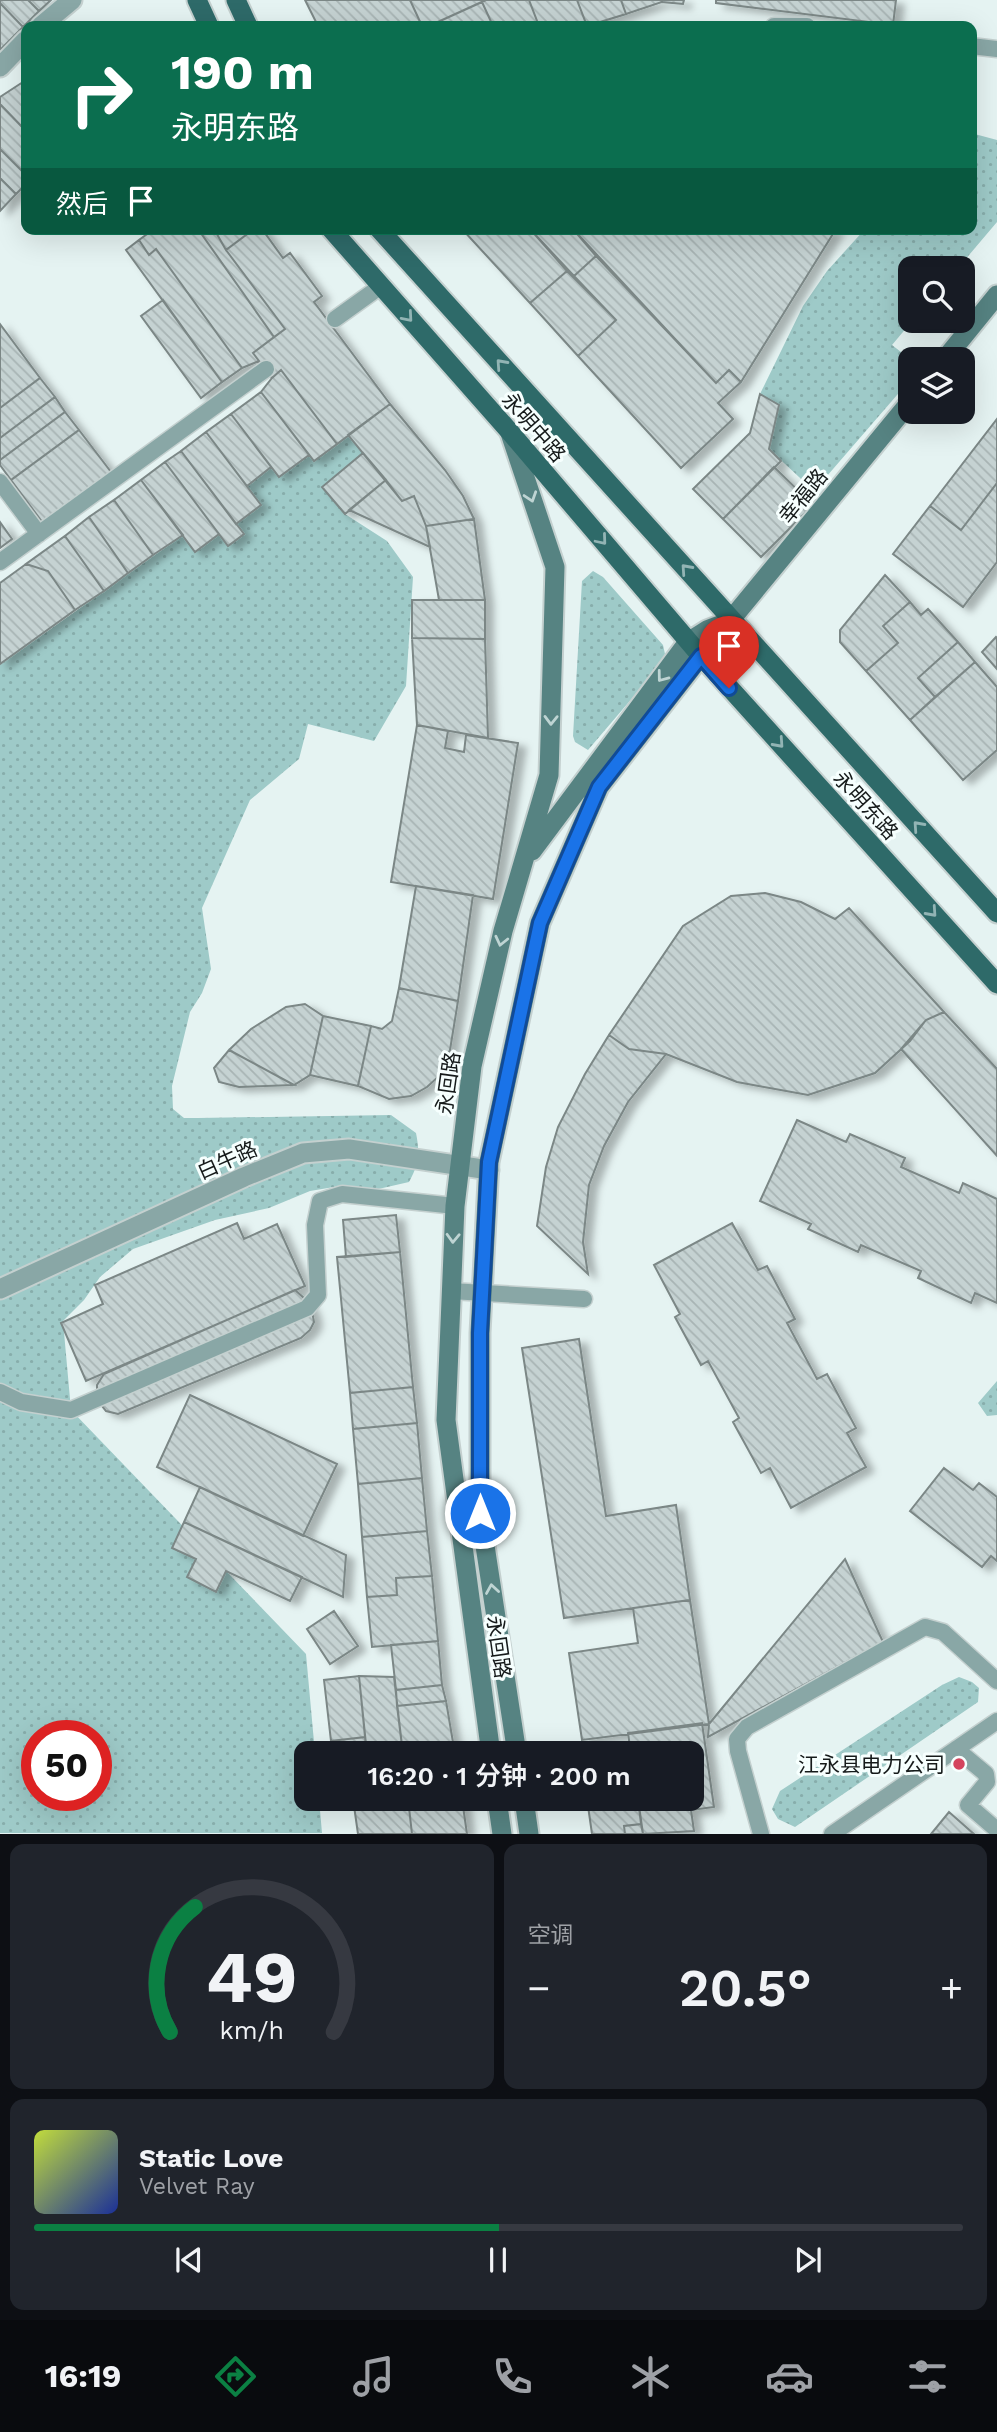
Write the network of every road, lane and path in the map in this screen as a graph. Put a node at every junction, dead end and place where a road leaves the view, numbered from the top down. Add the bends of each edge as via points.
1 (72, 0) edge
2 (197, 0) edge
3 (236, 0) edge
4 (47, 21) edge
5 (207, 21) edge
6 (246, 21) edge
7 (21, 45) edge
8 (977, 47) edge
9 (997, 49) edge
10 (0, 67) edge
11 (336, 235) edge
12 (384, 235) edge
13 (381, 286) junction
14 (997, 295) edge
15 (335, 319) dead end
16 (955, 347) edge
17 (266, 369) dead end
18 (898, 417) edge
19 (510, 432) junction
20 (0, 482) edge
21 (39, 534) junction
22 (0, 562) edge
23 (732, 620) junction
24 (694, 649) junction
25 (523, 864) junction
26 (997, 913) edge
27 (997, 984) edge
28 (459, 1166) junction
29 (488, 1170) junction
30 (454, 1206) junction
31 (0, 1289) edge
32 (451, 1291) junction
33 (482, 1293) junction
34 (584, 1299) dead end
35 (0, 1392) edge
36 (997, 1681) edge
37 (997, 1721) edge
38 (489, 1741) edge
39 (515, 1741) edge
40 (956, 1749) junction
41 (499, 1811) edge
42 (526, 1811) edge
43 (997, 1830) edge
44 (502, 1833) edge
45 (529, 1833) edge
46 (761, 1833) edge
47 (832, 1833) edge

1 - 4 street
2 - 5 main road
3 - 6 main road
7 - 10 street
8 - 9 lane
11 - 13 main road, 永明中路
23 -> 12 main road, 永明中路
13 - 15 lane
13 -> 19 main road, 永明中路
14 - 16 main road
17 - 21 lane
18 - 23 main road, 幸福路
19 -> 24 main road, 永明中路
19 -> 25 main road, 永回路 via 555,566 550,775
20 - 21 lane
21 - 22 lane
23 - 24 main road, 幸福路
26 -> 23 main road, 永明东路
24 -> 25 main road
24 -> 27 main road, 永明东路
24 - 29 main road, 永回路 via 599,787 540,923
25 -> 28 main road, 永回路 via 472,1066
28 - 29 street, 白牛路
28 - 30 main road, 永回路
28 - 31 street, 白牛路 via 349,1149 303,1153
29 - 33 main road, 永回路
30 -> 32 main road, 永回路
30 - 35 lane via 342,1194 320,1201 315,1225 318,1295 307,1308 71,1410 21,1402
32 - 33 lane
32 - 38 main road, 永回路 via 446,1420
33 - 34 lane
39 -> 33 main road, 永回路 via 480,1513
36 - 46 lane via 943,1632 925,1627 747,1727 737,1739 738,1751
37 - 40 lane
40 - 43 lane via 986,1774 987,1782 968,1805
40 - 47 lane
41 - 44 main road
42 - 45 main road

